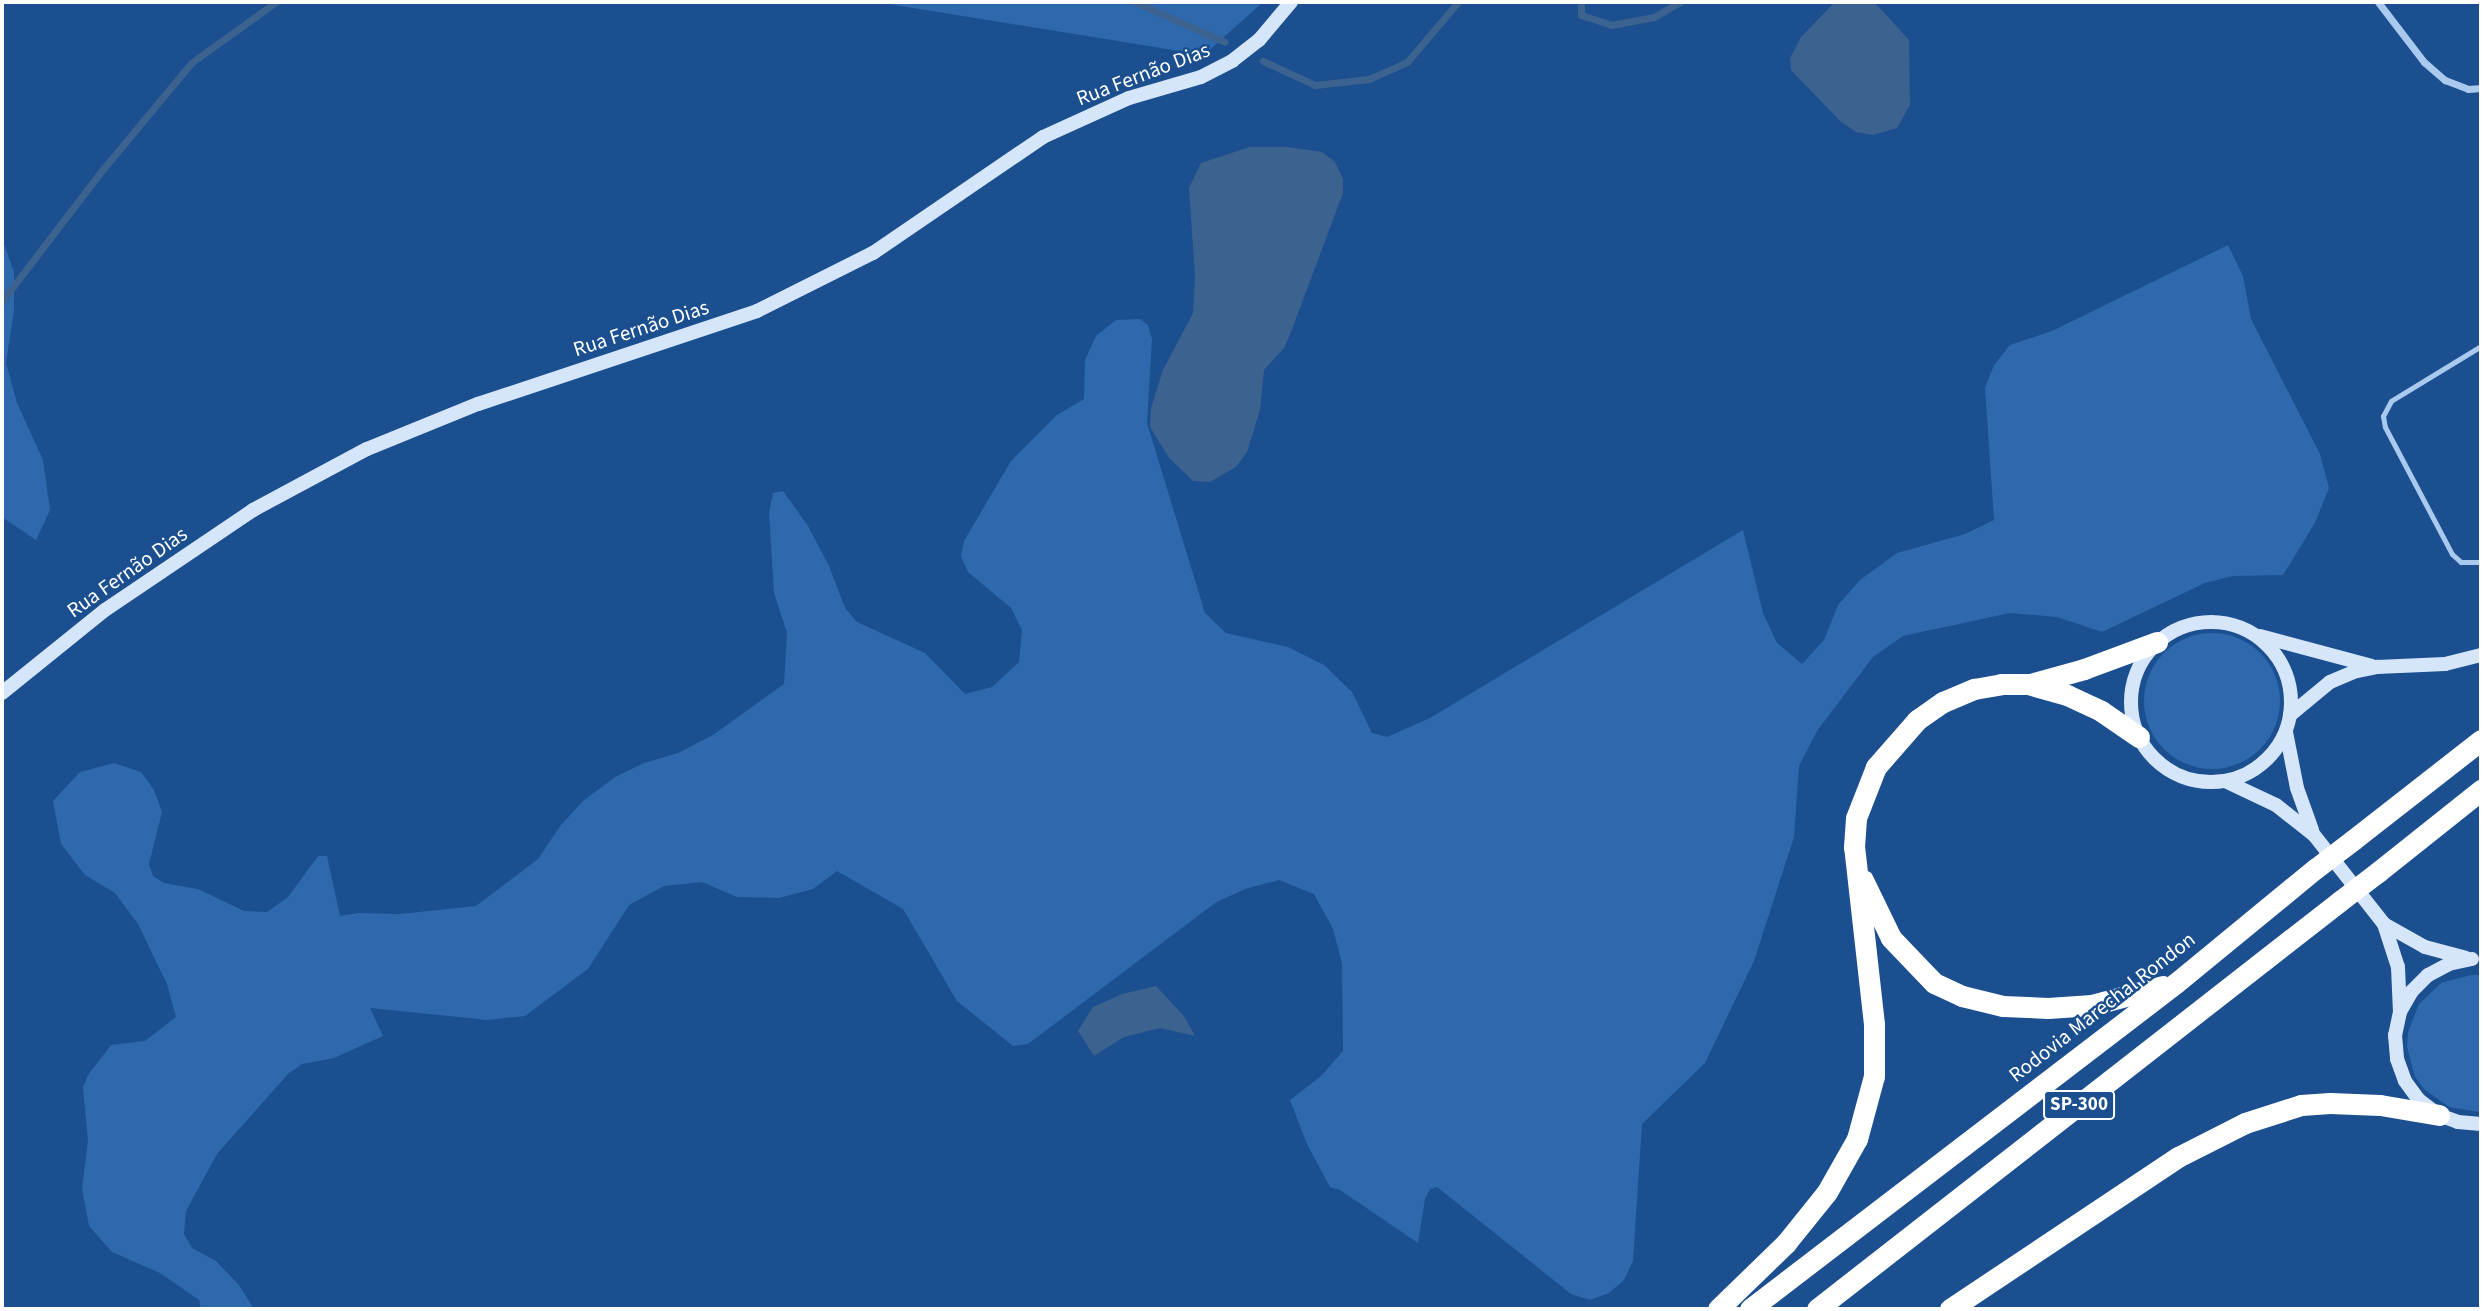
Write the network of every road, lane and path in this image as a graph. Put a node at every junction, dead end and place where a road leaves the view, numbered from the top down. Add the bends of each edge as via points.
1 (1291, 2) edge
2 (2378, 2) edge
3 (2481, 88) edge
4 (2481, 346) edge
5 (2481, 562) edge
6 (2254, 634) junction
7 (2157, 642) junction
8 (2481, 655) edge
9 (2377, 667) junction
10 (2028, 684) junction
11 (2, 693) edge
12 (2290, 715) junction
13 (2286, 731) junction
14 (2139, 737) junction
15 (2481, 740) edge
16 (2225, 781) junction
17 (2481, 790) edge
18 (2314, 835) junction
19 (1854, 861) junction
20 (2384, 924) junction
21 (2476, 960) edge
22 (2176, 983) junction
23 (2400, 1012) junction
24 (2439, 1115) junction
25 (2481, 1124) edge
26 (1718, 1309) edge
27 (1750, 1309) edge
28 (1817, 1309) edge
29 (1950, 1309) edge

1 - 11 main road, Rua Fernão Dias via 1259,40 1232,61 1200,77 1129,98 1043,137 873,253 757,311 478,404 367,449 230,525 105,610
2 - 3 street via 2424,61 2445,80 2468,89
4 - 5 lane via 2391,401 2383,416 2385,428 2452,554 2461,562
6 - 7 main road via 2230,623 2204,621 2179,628
6 - 9 main road
6 - 12 main road via 2272,649 2284,669 2291,691
7 - 10 highway
7 - 14 main road via 2141,662 2132,686 2131,712
8 - 9 main road via 2445,664
9 - 12 main road via 2330,682
10 - 14 highway via 2101,711
10 - 19 highway via 1974,688 1943,702 1893,743 1864,791 1856,818
12 - 13 main road
13 - 16 main road via 2262,764
13 - 18 main road via 2297,788
14 - 16 main road via 2150,754 2175,773 2204,782
15 - 22 highway, Rodovia Marechal Rondon / SP-300, bridge
16 - 18 main road via 2276,805
17 - 28 highway, SP-300, bridge
18 - 20 main road
19 - 22 highway via 1891,938 1934,983 1962,996 2003,1006 2048,1008 2092,1005
19 - 26 highway via 1874,1024 1874,1076 1857,1139 1827,1192 1786,1243
20 - 21 main road via 2425,947
20 - 23 main road via 2398,967
21 - 23 main road via 2449,964 2428,975
22 - 27 highway, Rodovia Marechal Rondon / SP-300
23 - 24 main road via 2395,1035 2397,1059 2412,1091
24 - 25 main road
24 - 29 highway via 2330,1103 2301,1105 2245,1123 2178,1157

